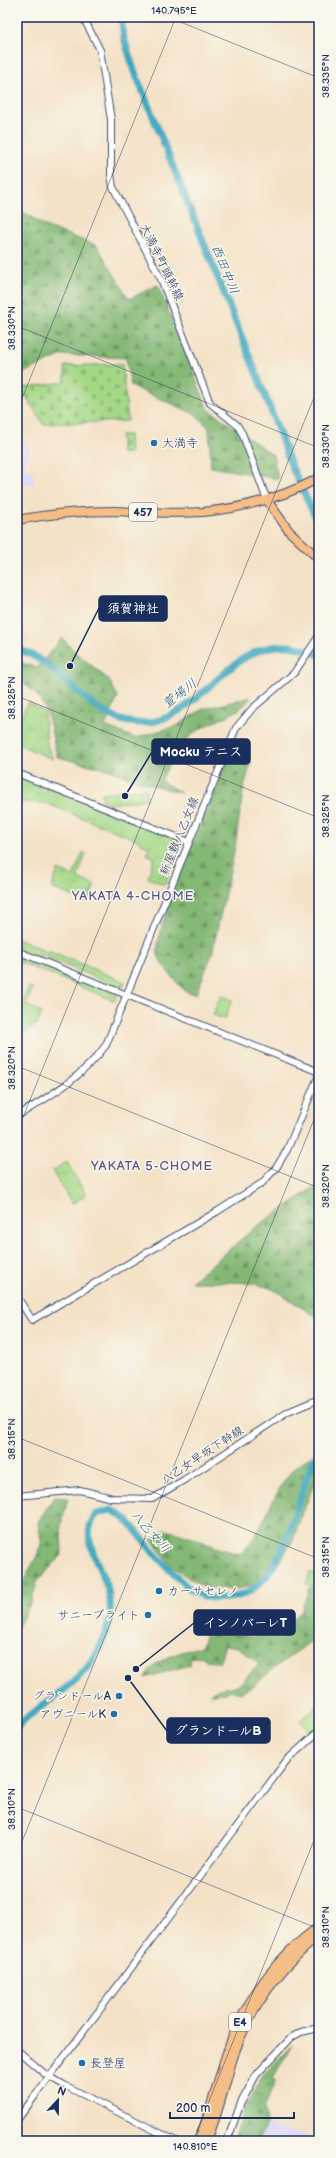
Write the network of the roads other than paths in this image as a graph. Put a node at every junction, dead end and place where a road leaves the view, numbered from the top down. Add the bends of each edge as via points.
1 (83, 17) edge
2 (319, 478) edge
3 (267, 500) junction
4 (17, 520) edge
5 (319, 559) edge
6 (319, 636) edge
7 (17, 773) edge
8 (189, 842) junction
9 (17, 951) edge
10 (127, 995) junction
11 (319, 1073) edge
12 (17, 1116) edge
13 (17, 1297) edge
14 (319, 1399) edge
15 (17, 1496) edge
16 (319, 1731) edge
17 (319, 1927) edge
18 (319, 1935) edge
19 (319, 2028) edge
20 (17, 2050) edge
21 (51, 2077) junction
22 (17, 2120) edge
23 (176, 2141) edge
24 (199, 2141) edge
25 (206, 2141) edge
26 (227, 2141) edge

1 - 3 street, 大満寺町頭幹線 via 100,50 111,120 113,187 161,278 210,403 237,425 242,433
2 - 3 highway, 457
3 - 4 highway, 457 via 202,512 104,512
3 - 5 highway via 289,531
6 - 8 street, 新屋敷八乙女線 via 290,678 252,709 236,728
7 - 8 street
8 - 10 street, 新屋敷八乙女線
9 - 10 street
10 - 11 street
10 - 12 street, 新屋敷八乙女線 via 108,1039 95,1059 72,1081
11 - 13 street via 288,1150 276,1168 256,1187 32,1320
14 - 15 street, 八乙女早坂下幹線 via 288,1412 152,1498 112,1498 89,1491
16 - 21 street via 286,1760
17 - 24 highway, E4 via 274,1969 246,2010 229,2048
18 - 25 highway, E4 via 280,1972 251,2014 235,2050
19 - 26 street via 292,2037 256,2075 241,2102
20 - 21 street
21 - 22 street
21 - 23 street

